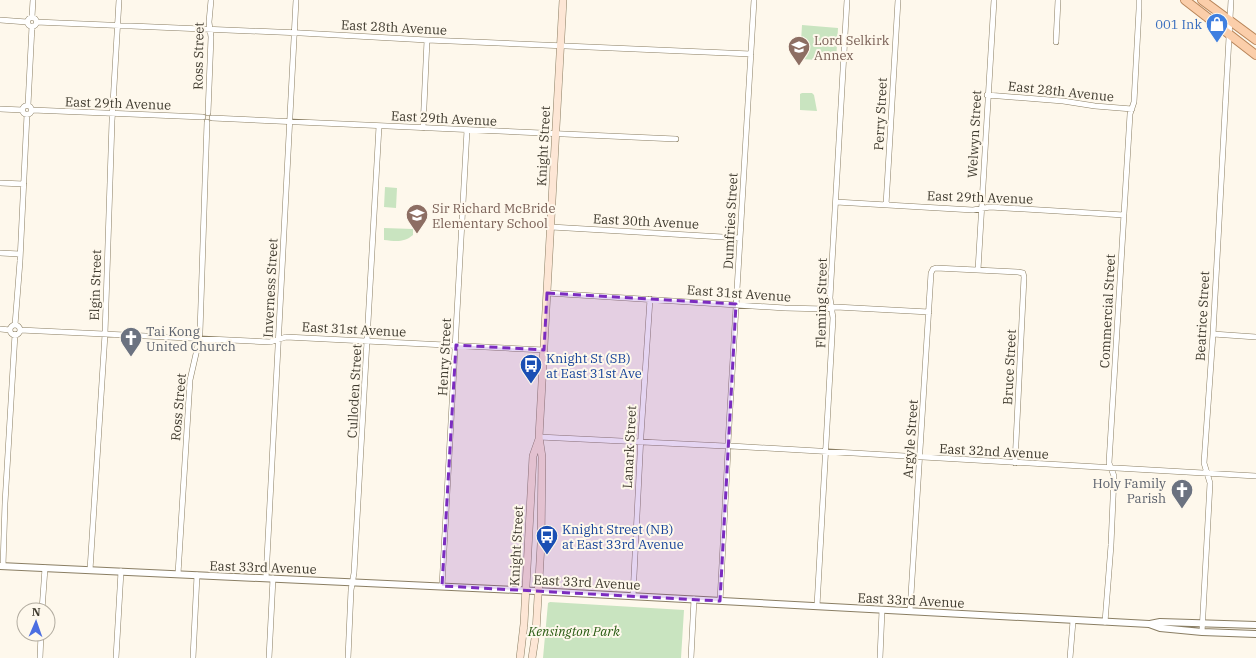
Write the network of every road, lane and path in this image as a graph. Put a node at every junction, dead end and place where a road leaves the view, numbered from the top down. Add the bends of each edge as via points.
1 (33, 0) edge
2 (119, 0) edge
3 (211, 0) edge
4 (296, 0) edge
5 (563, 0) edge
6 (754, 0) edge
7 (847, 0) edge
8 (898, 0) edge
9 (994, 0) edge
10 (1058, 0) edge
11 (1139, 0) edge
12 (1185, 0) edge
13 (1202, 0) edge
14 (1231, 0) edge
15 (32, 17) junction
16 (0, 20) edge
17 (1230, 21) junction
18 (27, 22) junction
19 (36, 22) junction
20 (32, 26) junction
21 (118, 26) junction
22 (210, 30) junction
23 (294, 33) junction
24 (1229, 34) junction
25 (427, 40) junction
26 (1256, 40) edge
27 (1056, 42) dead end
28 (561, 46) junction
29 (751, 54) junction
30 (1256, 55) edge
31 (987, 95) junction
32 (28, 105) junction
33 (0, 109) edge
34 (1132, 109) junction
35 (23, 110) junction
36 (32, 110) junction
37 (208, 113) junction
38 (27, 114) junction
39 (113, 114) junction
40 (203, 117) junction
41 (210, 120) junction
42 (290, 122) junction
43 (379, 126) junction
44 (423, 128) junction
45 (467, 130) junction
46 (556, 134) junction
47 (676, 140) dead end
48 (0, 183) edge
49 (24, 184) junction
50 (836, 202) junction
51 (886, 204) junction
52 (981, 208) junction
53 (1124, 215) junction
54 (551, 227) junction
55 (740, 238) junction
56 (0, 253) edge
57 (20, 254) junction
58 (978, 270) junction
59 (547, 293) junction
60 (650, 299) junction
61 (736, 304) junction
62 (832, 307) junction
63 (929, 312) junction
64 (15, 325) junction
65 (0, 329) edge
66 (10, 330) junction
67 (20, 330) junction
68 (15, 334) junction
69 (104, 334) junction
70 (1212, 334) junction
71 (1256, 336) edge
72 (199, 339) junction
73 (279, 340) junction
74 (368, 341) junction
75 (456, 345) junction
76 (544, 350) junction
77 (540, 437) junction
78 (640, 442) junction
79 (728, 446) junction
80 (826, 452) junction
81 (919, 457) junction
82 (1015, 463) junction
83 (1111, 468) junction
84 (1207, 474) junction
85 (1256, 476) edge
86 (1, 566) edge
87 (45, 568) junction
88 (90, 570) junction
89 (121, 571) junction
90 (178, 574) junction
91 (197, 575) junction
92 (266, 578) junction
93 (273, 578) junction
94 (353, 582) junction
95 (442, 586) junction
96 (526, 590) junction
97 (539, 591) junction
98 (633, 596) junction
99 (694, 599) junction
100 (720, 601) junction
101 (43, 602) edge
102 (817, 606) junction
103 (882, 610) junction
104 (910, 611) junction
105 (1073, 621) junction
106 (1105, 622) junction
107 (1202, 623) junction
108 (1149, 624) junction
109 (1256, 625) edge
110 (1202, 632) junction
111 (1256, 634) edge
112 (41, 642) edge
113 (40, 658) edge
114 (116, 658) edge
115 (193, 658) edge
116 (270, 658) edge
117 (348, 658) edge
118 (520, 658) edge
119 (532, 658) edge
120 (691, 658) edge
121 (880, 658) edge
122 (1070, 658) edge

1 - 15 street
2 - 21 street, Elgin Street
3 - 22 street, Ross Street
4 - 23 street, Inverness Street
5 - 28 main road, Knight Street
6 - 29 street, Dumfries Street
7 - 50 street, Fleming Street
8 - 51 street, Perry Street
9 - 31 street, Welwyn Street
10 - 27 street
11 - 34 street, Commercial Street
12 - 24 main road
13 - 17 main road
14 - 17 street, Beatrice Street
15 - 18 street
15 - 19 street
16 - 18 street
17 - 24 street, Beatrice Street
17 - 26 main road
18 - 20 street
19 - 20 street
19 - 21 street, East 28th Avenue
20 - 32 street
21 - 22 street, East 28th Avenue
21 - 39 street, Elgin Street
22 - 23 street, East 28th Avenue
22 - 37 street, Ross Street
23 - 25 street, East 28th Avenue
23 - 42 street, Inverness Street
24 - 30 main road
24 - 70 street, Beatrice Street
25 - 28 street, East 28th Avenue
25 - 44 street
28 - 29 street, East 28th Avenue
28 - 46 main road, Knight Street
29 - 55 street, Dumfries Street
31 - 34 street, East 28th Avenue
31 - 52 street, Welwyn Street
32 - 35 street
32 - 36 street
33 - 35 street
34 - 53 street, Commercial Street
35 - 38 street
36 - 38 street
36 - 39 street, East 29th Avenue
37 - 40 street
37 - 41 street via 211,115
38 - 49 street
39 - 40 street, East 29th Avenue
39 - 69 street, Elgin Street
40 - 41 street via 205,121
41 - 42 street, East 29th Avenue
41 - 72 street, Ross Street
42 - 43 street, East 29th Avenue
42 - 73 street, Inverness Street
43 - 44 street, East 29th Avenue
43 - 74 street, Culloden Street
44 - 45 street, East 29th Avenue
45 - 46 street, East 29th Avenue
45 - 75 street, Henry Street
46 - 47 street, East 29th Avenue
46 - 54 main road, Knight Street
48 - 49 street
49 - 57 street
50 - 51 street, East 29th Avenue
50 - 62 street, Fleming Street via 830,298
51 - 52 street, East 29th Avenue via 973,210
52 - 53 street, East 29th Avenue
52 - 58 street, Welwyn Street
53 - 83 street, Commercial Street via 1109,463
54 - 55 street, East 30th Avenue
54 - 59 main road, Knight Street
55 - 61 street, Dumfries Street
56 - 57 street
57 - 64 street
58 - 63 street, Argyle Street via 933,269
58 - 82 street, Bruce Street via 1022,273 1024,277
59 - 60 street, East 31st Avenue
59 - 76 main road, Knight Street
60 - 61 street, East 31st Avenue
60 - 78 street, Lanark Street
61 - 62 street, East 31st Avenue via 825,309
61 - 79 street, Dumfries Street
62 - 63 street, East 31st Avenue
62 - 80 street, Fleming Street
63 - 81 street, Argyle Street
64 - 66 street
64 - 67 street
65 - 66 street
66 - 68 street
67 - 68 street
67 - 69 street, East 31st Avenue
68 - 86 street
69 - 72 street, East 31st Avenue
69 - 88 street, Elgin Street
70 - 71 street
70 - 84 street, Beatrice Street via 1204,463
72 - 73 street, East 31st Avenue via 270,342
72 - 90 street, Ross Street via 190,380
73 - 74 street, East 31st Avenue via 286,337
73 - 92 street, Inverness Street
74 - 75 street, East 31st Avenue
74 - 94 street, Culloden Street
75 - 76 street, East 31st Avenue
75 - 95 street, Henry Street
76 - 77 main road, Knight Street
77 - 78 street, East 32nd Avenue
77 - 96 main road, Knight Street via 533,456
77 - 97 main road, Knight Street via 542,457
78 - 79 street, East 32nd Avenue
78 - 98 street, Lanark Street
79 - 80 street, East 32nd Avenue
79 - 100 street, Dumfries Street
80 - 81 street, East 32nd Avenue
80 - 102 street, Fleming Street
81 - 82 street, East 32nd Avenue
81 - 104 street, Argyle Street
82 - 83 street, East 32nd Avenue
83 - 84 street, East 32nd Avenue
83 - 106 street, Commercial Street via 1114,491
84 - 85 street, East 32nd Avenue
84 - 107 street, Beatrice Street via 1210,483
86 - 87 street, East 33rd Avenue
87 - 88 street, East 33rd Avenue
87 - 101 street
88 - 89 street, East 33rd Avenue
89 - 90 street, East 33rd Avenue
89 - 114 street
90 - 91 street, East 33rd Avenue
91 - 92 street, East 33rd Avenue
91 - 115 street
92 - 93 street, East 33rd Avenue
93 - 94 street, East 33rd Avenue
93 - 116 street
94 - 95 street, East 33rd Avenue
94 - 117 street, Culloden Street
95 - 96 street, East 33rd Avenue
96 - 97 street, East 33rd Avenue
96 - 118 main road, Knight Street
97 - 98 street, East 33rd Avenue
97 - 119 main road, Knight Street
98 - 99 street, East 33rd Avenue
99 - 100 street, East 33rd Avenue
99 - 120 street
100 - 102 street, East 33rd Avenue
102 - 103 street, East 33rd Avenue
103 - 104 street, East 33rd Avenue
103 - 121 street
104 - 105 street, East 33rd Avenue
105 - 106 street, East 33rd Avenue
105 - 122 street
106 - 108 street, East 33rd Avenue
107 - 108 street, East 33rd Avenue
107 - 109 street, East 33rd Avenue
107 - 110 street, Beatrice Street
108 - 110 street, East 33rd Avenue via 1160,628
110 - 111 street, East 33rd Avenue
112 - 113 street

